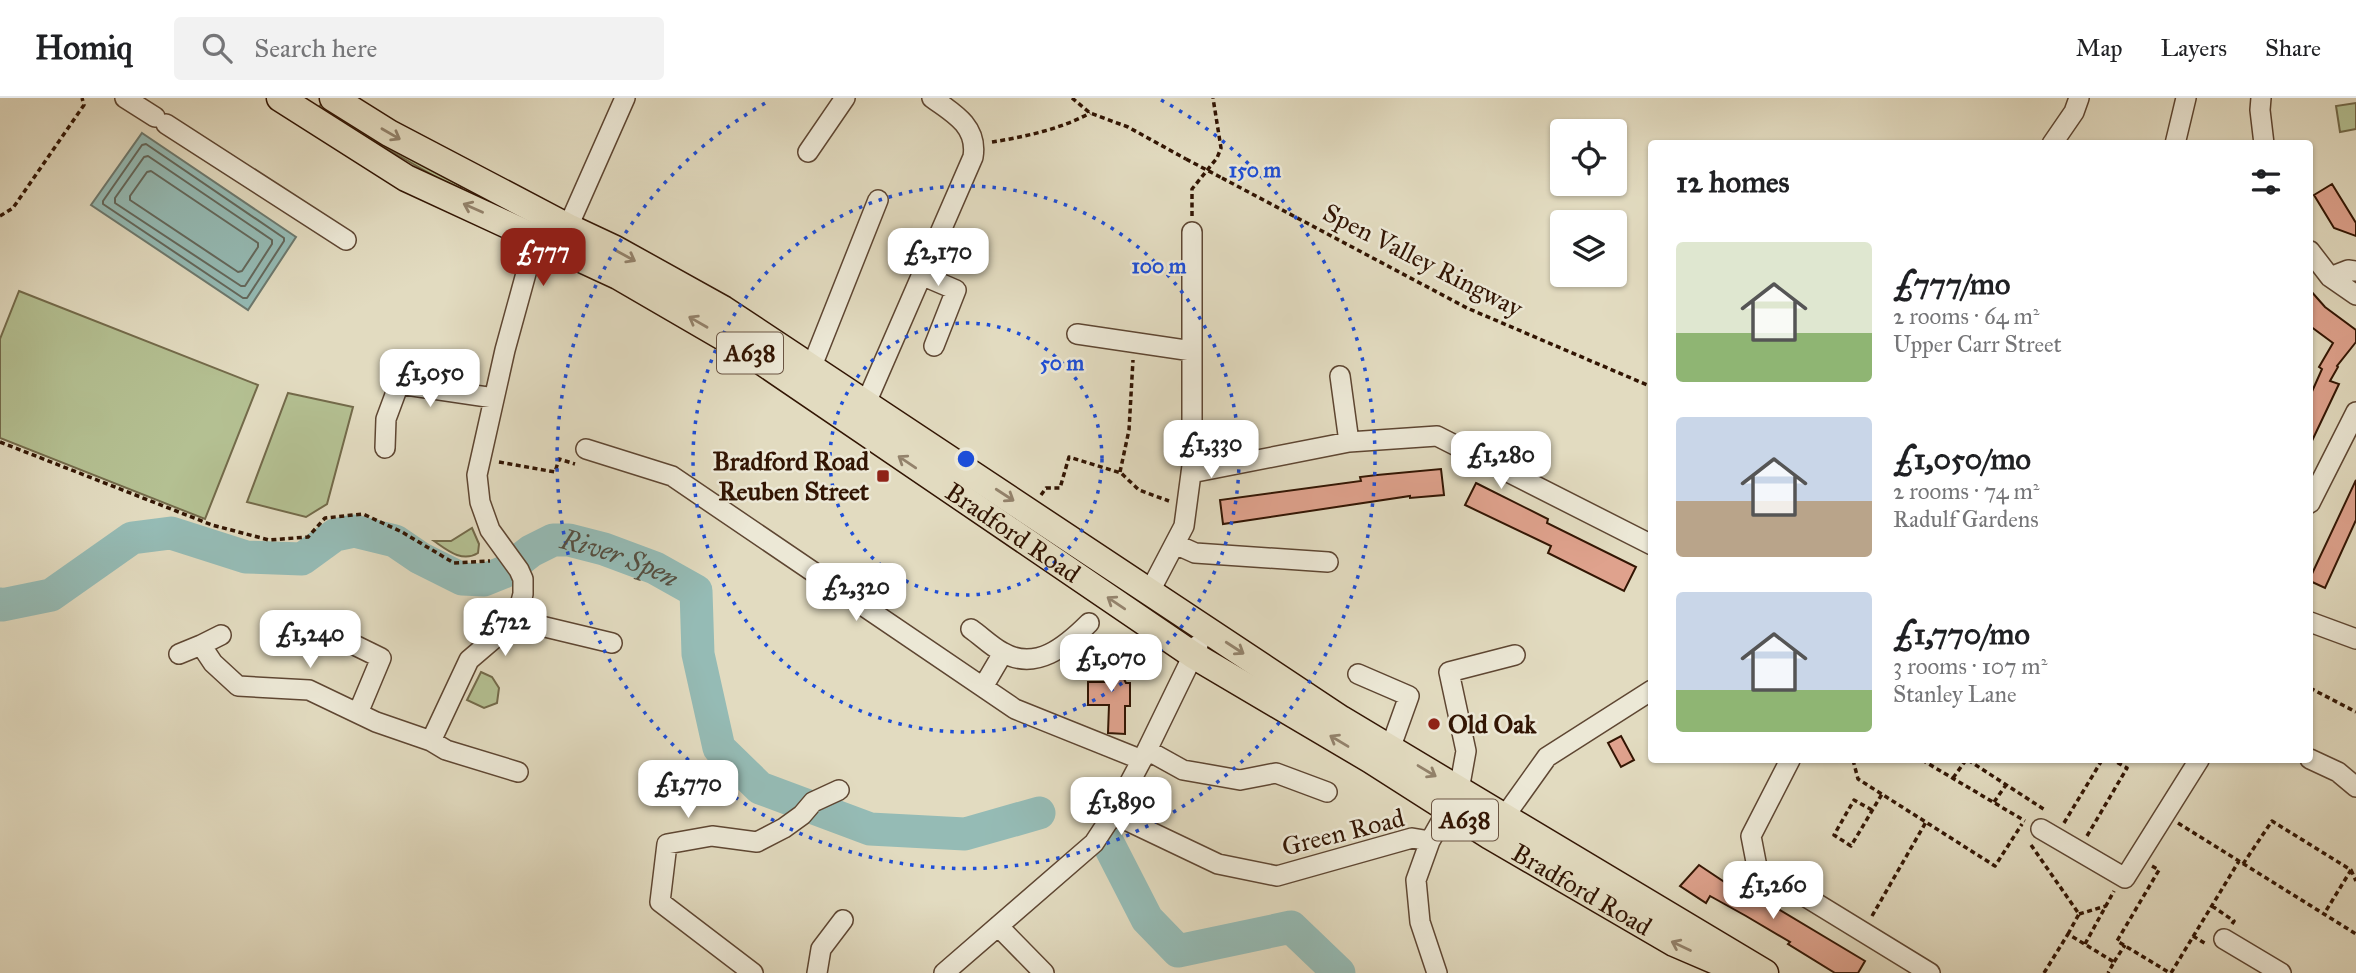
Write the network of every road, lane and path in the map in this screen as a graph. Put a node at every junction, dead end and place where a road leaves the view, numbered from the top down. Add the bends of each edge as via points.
1 (82, 98) edge
2 (125, 98) edge
3 (280, 98) edge
4 (333, 98) edge
5 (625, 98) edge
6 (845, 98) edge
7 (932, 98) edge
8 (1072, 98) edge
9 (1213, 98) edge
10 (2079, 98) edge
11 (2186, 98) edge
12 (2261, 98) edge
13 (1090, 113) junction
14 (2055, 140) edge
15 (2176, 140) edge
16 (2264, 140) edge
17 (974, 150) junction
18 (808, 152) dead end
19 (878, 200) dead end
20 (0, 216) edge
21 (552, 231) junction
22 (1192, 232) joint
23 (345, 240) dead end
24 (2313, 255) edge
25 (2356, 271) edge
26 (921, 275) junction
27 (2330, 277) junction
28 (2356, 296) edge
29 (1077, 334) dead end
30 (1134, 342) junction
31 (934, 346) dead end
32 (1192, 351) junction
33 (812, 366) junction
34 (1340, 376) dead end
35 (1648, 385) edge
36 (494, 398) junction
37 (866, 403) junction
38 (2356, 412) edge
39 (0, 442) edge
40 (1349, 442) junction
41 (386, 447) dead end
42 (480, 457) junction
43 (583, 457) joint
44 (1120, 472) junction
45 (1191, 472) junction
46 (2313, 497) edge
47 (1186, 508) junction
48 (1030, 511) junction
49 (1648, 543) edge
50 (1175, 544) junction
51 (512, 559) junction
52 (1328, 562) dead end
53 (1150, 591) junction
54 (516, 620) junction
55 (1089, 623) dead end
56 (2313, 623) edge
57 (971, 629) dead end
58 (1206, 629) junction
59 (331, 634) dead end
60 (221, 635) dead end
61 (2356, 639) edge
62 (612, 643) dead end
63 (201, 645) junction
64 (1003, 653) junction
65 (179, 654) dead end
66 (1193, 655) junction
67 (1515, 655) dead end
68 (1358, 674) dead end
69 (983, 687) junction
70 (2313, 690) edge
71 (1648, 693) edge
72 (2356, 712) edge
73 (358, 713) junction
74 (439, 745) junction
75 (1391, 749) junction
76 (1144, 755) junction
77 (2313, 760) edge
78 (1788, 763) edge
79 (1854, 763) edge
80 (1932, 763) edge
81 (1965, 763) edge
82 (1972, 763) edge
83 (2118, 763) edge
84 (2197, 763) edge
85 (518, 772) dead end
86 (1953, 778) junction
87 (2007, 785) junction
88 (2356, 787) edge
89 (839, 790) dead end
90 (1326, 792) dead end
91 (1882, 794) junction
92 (1453, 800) junction
93 (1994, 803) junction
94 (1872, 810) junction
95 (1113, 814) junction
96 (2165, 815) junction
97 (2038, 821) junction
98 (1926, 822) junction
99 (1497, 826) junction
100 (1430, 841) junction
101 (2078, 851) junction
102 (2138, 858) junction
103 (2241, 862) junction
104 (2351, 870) junction
105 (2123, 877) junction
106 (2356, 881) edge
107 (2106, 906) junction
108 (2211, 906) junction
109 (2079, 914) dead end
110 (2324, 914) junction
111 (843, 920) dead end
112 (2234, 921) dead end
113 (998, 926) junction
114 (1862, 933) junction
115 (2356, 934) edge
116 (2224, 939) dead end
117 (2085, 944) junction
118 (2125, 945) junction
119 (2114, 962) junction
120 (1918, 970) edge
121 (753, 973) edge
122 (817, 973) edge
123 (944, 973) edge
124 (1044, 973) edge
125 (1437, 973) edge
126 (1744, 973) edge
127 (1765, 973) edge
128 (2044, 973) edge
129 (2108, 973) edge
130 (2170, 973) edge
131 (2281, 973) edge

1 - 20 path via 84,105 13,208
2 - 23 street
21 -> 3 main road, Bradford Road / A638 via 406,178
4 -> 21 main road, Bradford Road / A638
5 - 21 street
6 - 18 street
7 - 17 street via 961,118
8 - 13 path, Spen Valley Ringway
9 - 22 path via 1222,148 1192,189
10 - 14 street
11 - 15 street
12 - 16 street
13 - 17 path
13 - 35 path, Spen Valley Ringway, bridge via 1128,127 1467,308
17 - 26 street
19 - 33 street
21 -> 33 main road, Bradford Road / A638 via 615,249 723,309
21 - 36 street via 505,350
66 -> 21 main road, Bradford Road / A638 via 742,348 618,276
22 - 32 street
24 - 27 street
25 - 27 street
26 - 31 street via 956,290
26 - 37 street
27 - 28 street
29 - 30 street
30 - 32 street
30 - 44 path via 1129,430
32 - 45 street
33 - 37 main road, Bradford Road / A638
34 - 40 street
36 - 41 street via 399,384 386,419
36 - 42 street
37 -> 48 main road, Bradford Road / A638
38 - 46 street
39 - 51 path via 212,525 269,540 308,537 325,518 363,514 454,564
40 - 45 street
40 - 49 street via 1437,436
42 - 43 path via 555,472 559,459
42 - 51 street via 480,502 490,530
43 - 69 street via 672,476
44 - 47 path via 1139,490
44 - 48 path via 1069,457 1060,488 1046,488
45 - 47 street
47 - 50 street
48 - 53 main road, Bradford Road / A638
50 - 52 street via 1195,553
50 - 53 street
51 - 54 street via 523,579
53 - 58 main road, Bradford Road / A638
54 - 62 street
54 - 74 street via 469,660
55 - 64 street via 1071,641 1036,660
56 - 61 street
57 - 64 street
58 - 66 street
58 -> 75 main road, Bradford Road / A638
59 - 73 street via 381,658
60 - 63 street
63 - 65 street
63 - 73 street via 212,663 238,686 309,690
64 - 69 street
66 - 76 street
92 -> 66 main road, Bradford Road / A638 via 1371,760
67 - 92 street via 1449,672 1466,751
68 - 75 street via 1409,696
69 - 76 street via 1015,709
70 - 72 path
71 - 99 street via 1547,757
73 - 74 street
74 - 85 street
75 -> 92 main road, Bradford Road / A638
76 - 90 street via 1183,770 1240,780 1276,773
76 - 95 street
77 - 88 street
78 - 114 street via 1751,836 1757,867
79 - 91 path via 1858,779
80 - 86 path
81 - 86 path
82 - 87 path
83 - 101 path via 2127,768
84 - 96 street
86 - 93 path
87 - 93 path
87 - 97 path
89 - 121 street via 757,842 712,836 667,844 660,902
91 - 94 path
91 - 98 path
92 - 99 main road, Bradford Road / A638
92 - 100 street
93 - 97 path
94 - 94 path via 1850,846 1834,835 1854,800
95 - 100 street, Green Road via 1218,864 1277,876 1412,838
95 - 113 street via 1094,843
96 - 102 street
96 - 103 path
97 - 98 path via 1995,866
97 - 101 street
98 - 114 path
126 -> 99 main road, Bradford Road / A638 via 1674,943
99 - 127 main road, Bradford Road / A638
100 - 125 street via 1416,880 1420,922
101 - 105 street
102 - 105 street
102 - 118 path via 2159,870 2118,940
103 - 104 path via 2272,821
103 - 108 path
103 - 110 path
104 - 106 path
104 - 110 path
105 - 107 path
107 - 109 path
107 - 117 path
108 - 112 path
108 - 130 path
110 - 115 path
111 - 122 street via 821,948
113 - 123 street
113 - 124 street
114 - 120 street
116 - 131 street
117 - 119 path
117 - 128 path via 2068,934
118 - 119 path
118 - 130 path
119 - 129 path

